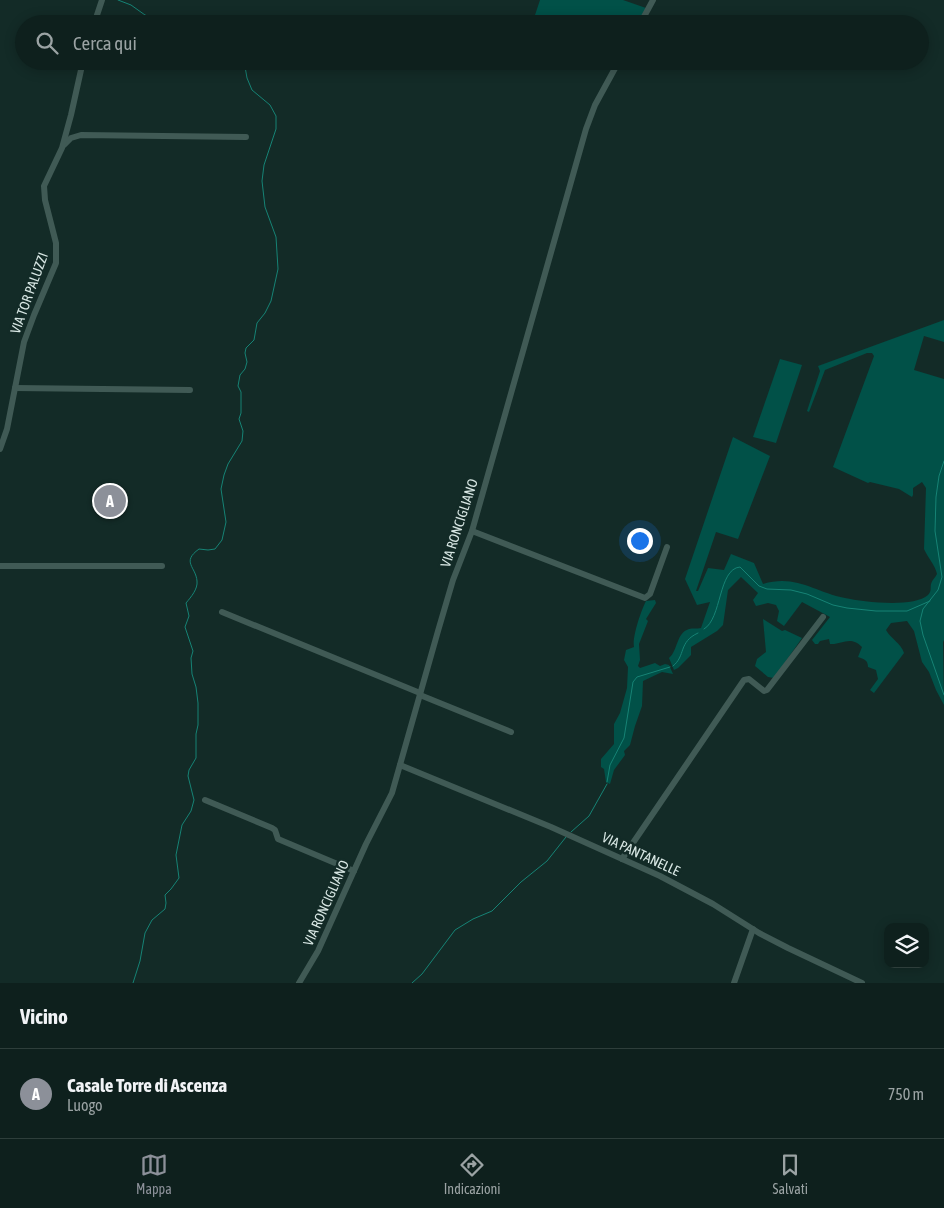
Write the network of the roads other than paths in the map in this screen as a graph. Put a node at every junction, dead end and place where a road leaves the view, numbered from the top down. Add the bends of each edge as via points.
1 (102, 0) edge
2 (653, 0) edge
3 (97, 15) edge
4 (645, 15) edge
5 (81, 70) edge
6 (614, 70) edge
7 (246, 137) dead end
8 (62, 148) junction
9 (15, 388) junction
10 (190, 390) dead end
11 (0, 449) edge
12 (472, 531) junction
13 (667, 547) dead end
14 (0, 566) edge
15 (162, 566) dead end
16 (222, 612) dead end
17 (823, 617) dead end
18 (420, 694) junction
19 (511, 732) dead end
20 (400, 765) junction
21 (205, 800) dead end
22 (622, 859) junction
23 (354, 872) junction
24 (753, 929) junction
25 (299, 983) edge
26 (734, 983) edge
27 (862, 983) edge

1 - 3 street
2 - 4 street
5 - 8 street, VIA TOR PALUZZI
6 - 12 street, VIA RONCIGLIANO via 586,129
7 - 8 street via 81,135 70,139
8 - 9 street, VIA TOR PALUZZI via 43,189 56,243 56,263 24,342
9 - 10 street
9 - 11 street, VIA TOR PALUZZI
12 - 13 street via 645,598 650,594
12 - 18 street, VIA RONCIGLIANO via 453,580
14 - 15 street
16 - 18 street
17 - 22 street via 768,690 764,691 749,679 744,680
18 - 19 street
18 - 20 street, VIA RONCIGLIANO
20 - 22 street, VIA PANTANELLE
20 - 23 street, VIA RONCIGLIANO via 390,796
21 - 23 street via 272,828 279,840
22 - 24 street, VIA PANTANELLE via 682,887
23 - 25 street, VIA RONCIGLIANO via 318,951
24 - 26 street
24 - 27 street, VIA PANTANELLE

